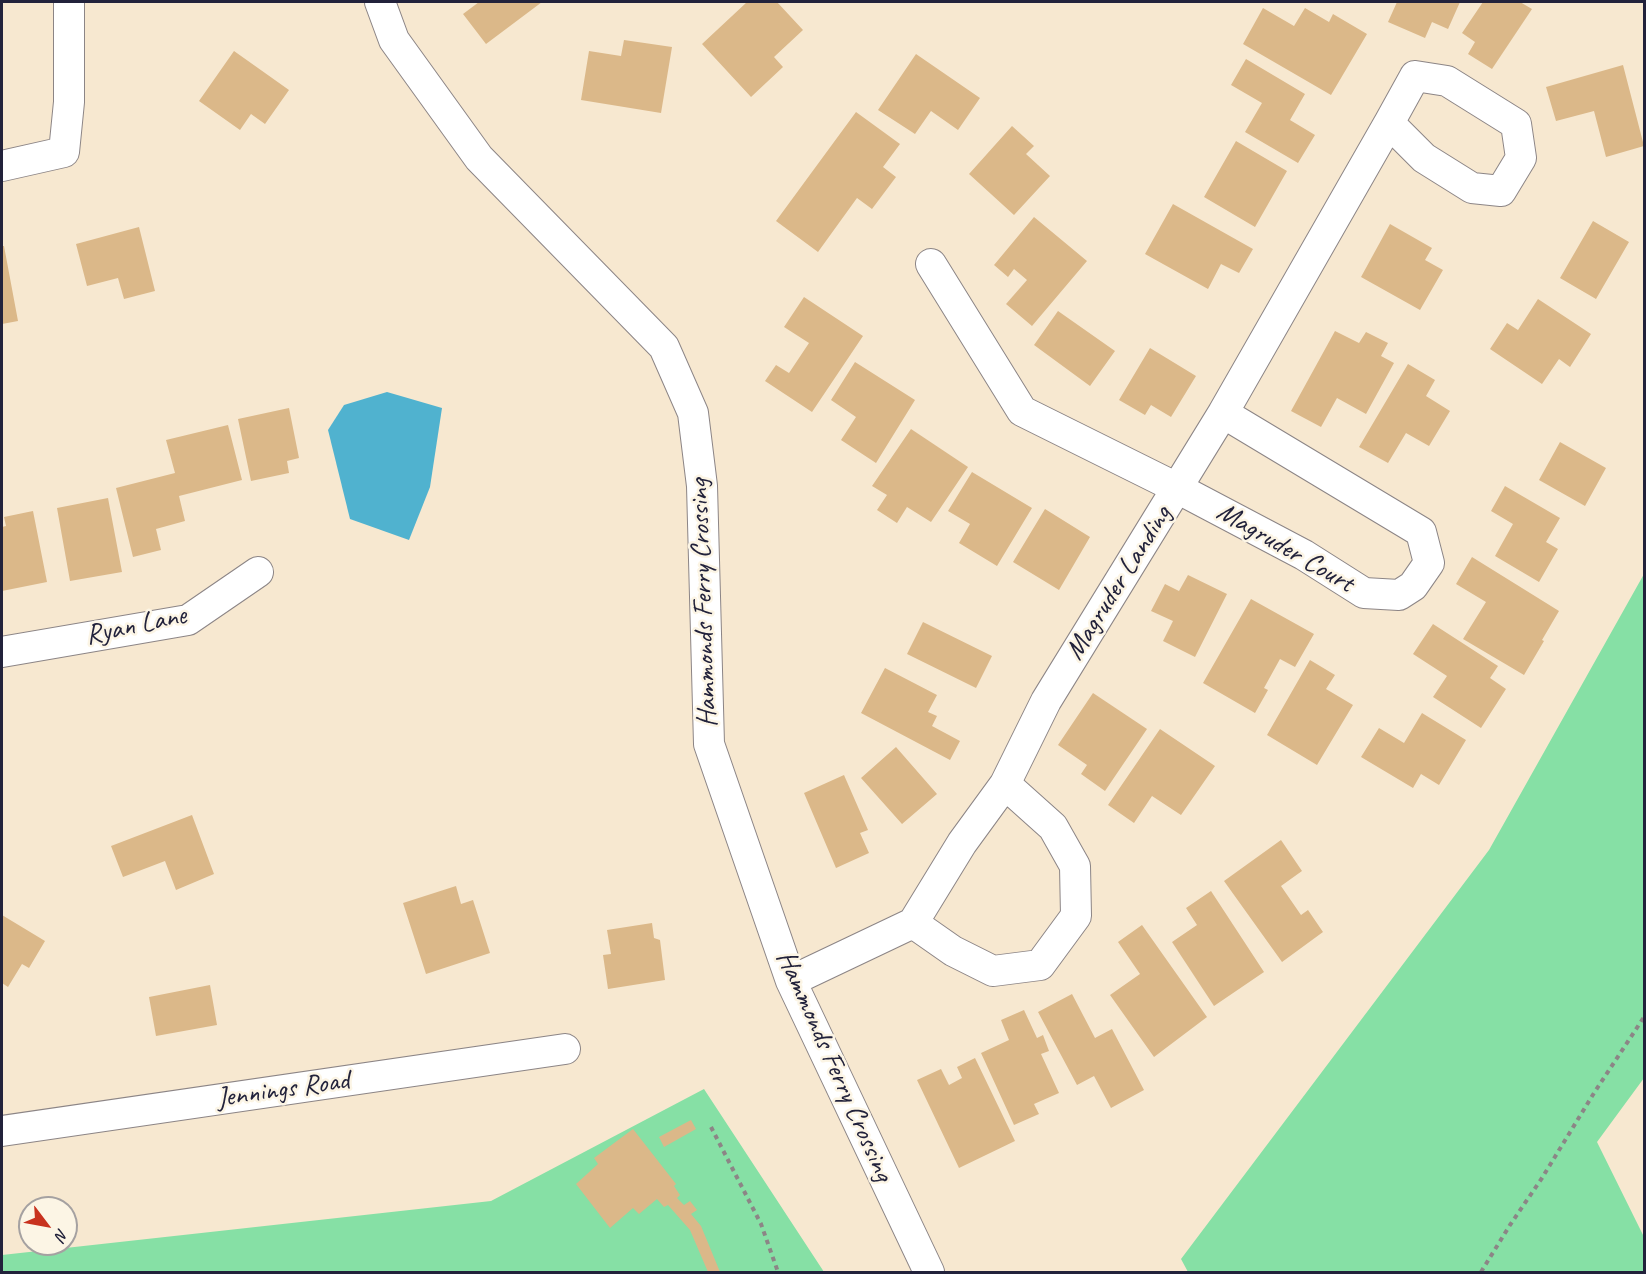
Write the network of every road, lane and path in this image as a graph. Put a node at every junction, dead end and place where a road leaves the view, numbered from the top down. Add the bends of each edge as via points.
1 (69, 2) edge
2 (380, 2) edge
3 (1389, 123) dead end
4 (2, 166) edge
5 (931, 264) dead end
6 (1222, 413) junction
7 (1177, 488) junction
8 (258, 572) dead end
9 (2, 652) edge
10 (1005, 784) junction
11 (913, 923) junction
12 (791, 981) junction
13 (1644, 1017) edge
14 (565, 1049) dead end
15 (711, 1127) dead end
16 (2, 1131) edge
17 (778, 1272) edge
18 (929, 1272) edge
19 (1481, 1272) edge

1 - 4 street via 69,102 64,152
2 - 12 street, Hammonds Ferry Crossing via 394,40 479,158 664,347 693,413 702,486 710,744
3 - 6 street, Magruder Landing
5 - 7 street, Magruder Court via 1022,411
6 - 7 street, Magruder Landing
6 - 7 street, Magruder Court via 1421,532 1429,563 1413,586 1399,595 1364,593 1304,555
7 - 10 street, Magruder Landing via 1046,701
8 - 9 street, Ryan Lane via 188,620
10 - 11 street, Magruder Landing via 962,843
10 - 11 street via 1053,827 1075,866 1076,916 1040,965 993,971 953,951
11 - 12 street
12 - 18 street, Hammonds Ferry Crossing
13 - 19 path
14 - 16 street, Jennings Road
15 - 17 path via 761,1224

